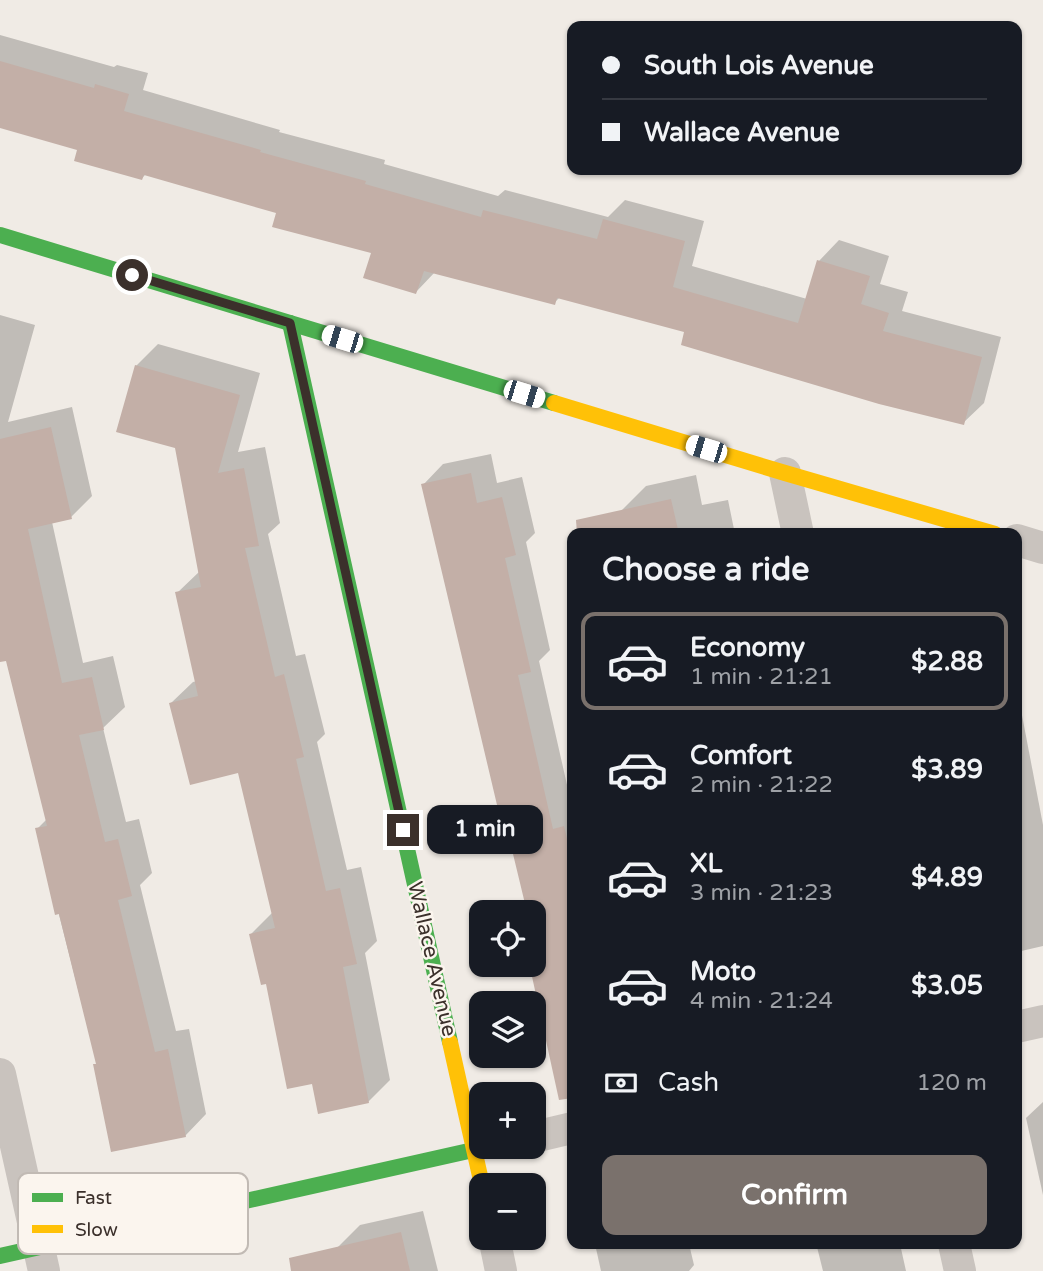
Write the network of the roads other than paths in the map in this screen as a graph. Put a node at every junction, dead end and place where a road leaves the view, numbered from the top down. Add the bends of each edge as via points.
1 (0, 235) edge
2 (290, 323) junction
3 (785, 473) junction
4 (797, 528) edge
5 (974, 528) edge
6 (1022, 542) edge
7 (1043, 548) edge
8 (1043, 1021) edge
9 (1022, 1026) edge
10 (0, 1074) edge
11 (469, 1128) edge
12 (567, 1129) edge
13 (546, 1134) edge
14 (469, 1151) edge
15 (22, 1173) edge
16 (248, 1207) edge
17 (955, 1249) edge
18 (497, 1250) edge
19 (62, 1254) edge
20 (0, 1256) edge
21 (42, 1259) edge
22 (501, 1271) edge
23 (960, 1271) edge

1 - 2 street
2 - 3 street
2 - 11 street, Wallace Avenue
3 - 4 street
3 - 5 street
6 - 7 street
8 - 9 street
10 - 15 street
12 - 13 street
14 - 16 street
17 - 23 street
18 - 22 street
19 - 21 street
20 - 21 street

